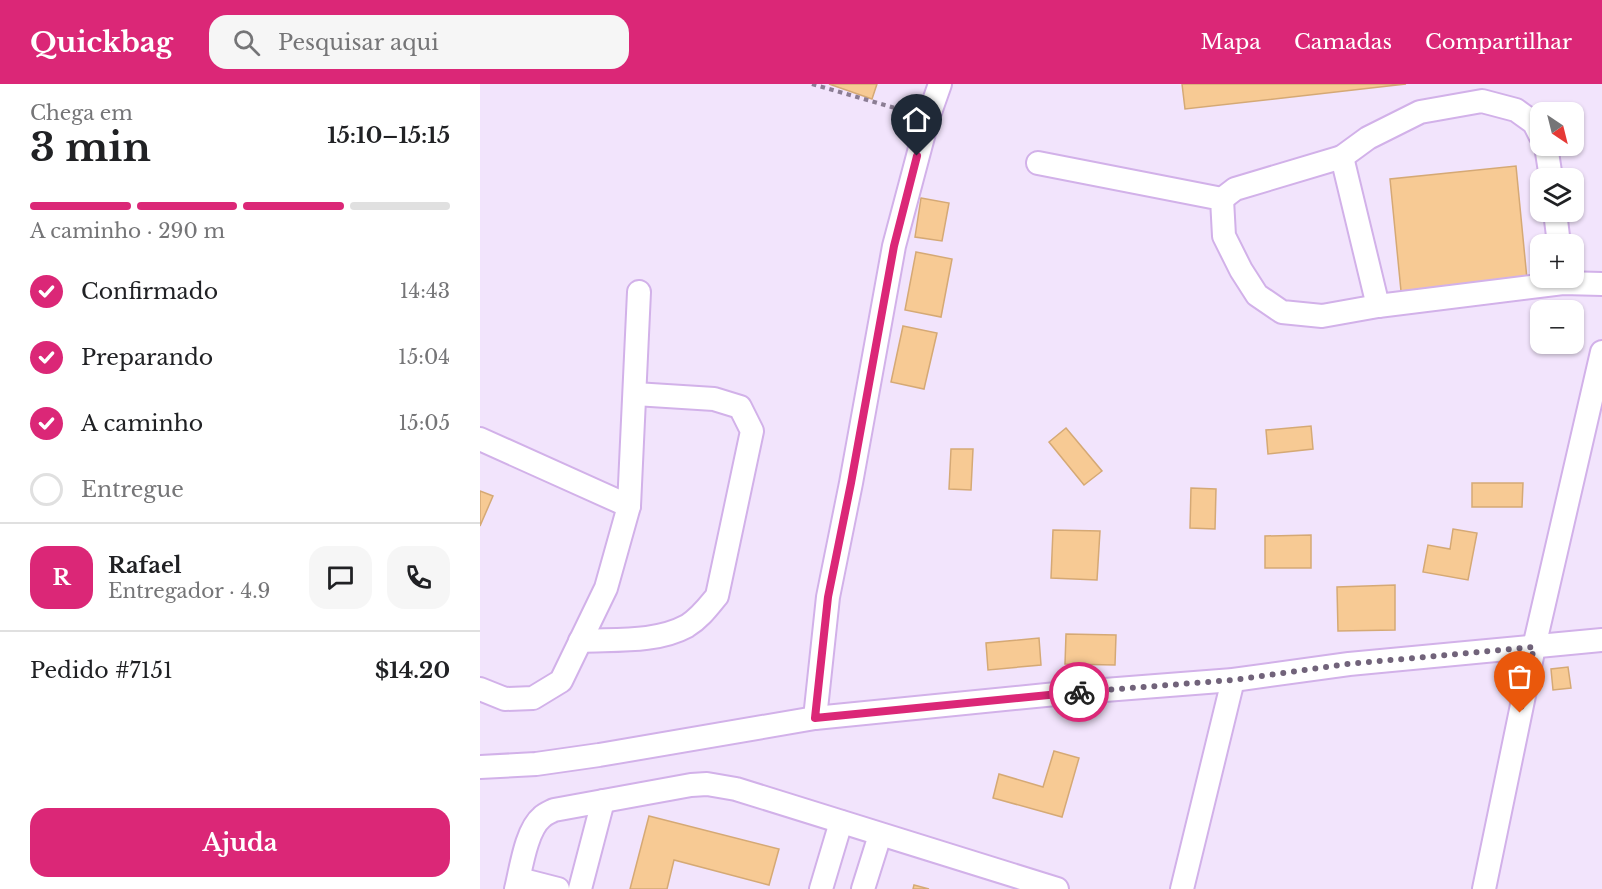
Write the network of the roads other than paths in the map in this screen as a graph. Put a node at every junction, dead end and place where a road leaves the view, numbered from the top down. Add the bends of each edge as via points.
1 (940, 84) edge
2 (1530, 120) edge
3 (1342, 157) junction
4 (1038, 163) dead end
5 (1222, 199) junction
6 (1584, 282) edge
7 (1602, 284) edge
8 (1530, 285) edge
9 (639, 292) dead end
10 (1378, 306) junction
11 (1602, 352) edge
12 (635, 394) junction
13 (480, 439) edge
14 (629, 506) junction
15 (1602, 640) edge
16 (580, 641) junction
17 (1534, 647) junction
18 (1233, 680) junction
19 (480, 689) edge
20 (815, 718) junction
21 (480, 767) edge
22 (603, 801) junction
23 (841, 822) junction
24 (880, 835) junction
25 (517, 884) edge
26 (1034, 886) edge
27 (558, 889) edge
28 (580, 889) edge
29 (821, 889) edge
30 (863, 889) edge
31 (1057, 889) edge
32 (1182, 889) edge
33 (1484, 889) edge

1 - 20 street via 894,246 828,597
2 - 3 street via 1516,110 1482,101 1420,112 1368,138
3 - 5 street via 1235,189
3 - 10 street
4 - 5 street
5 - 10 street via 1224,236 1257,295 1282,312 1322,316
6 - 7 street
8 - 10 street
9 - 12 street
11 - 17 street
12 - 14 street
12 - 16 street via 714,399 740,407 752,431 717,596 687,626 655,637
13 - 14 street
14 - 16 street via 606,588
15 - 17 street
16 - 19 street via 561,681 533,698 505,699
17 - 18 street via 1348,664
17 - 33 street
18 - 20 street
18 - 32 street
20 - 21 street via 599,755
22 - 23 street via 706,784 736,789
22 - 25 street via 542,816 530,836
22 - 28 street
23 - 24 street
23 - 29 street
24 - 26 street
24 - 30 street
25 - 27 street
26 - 31 street

